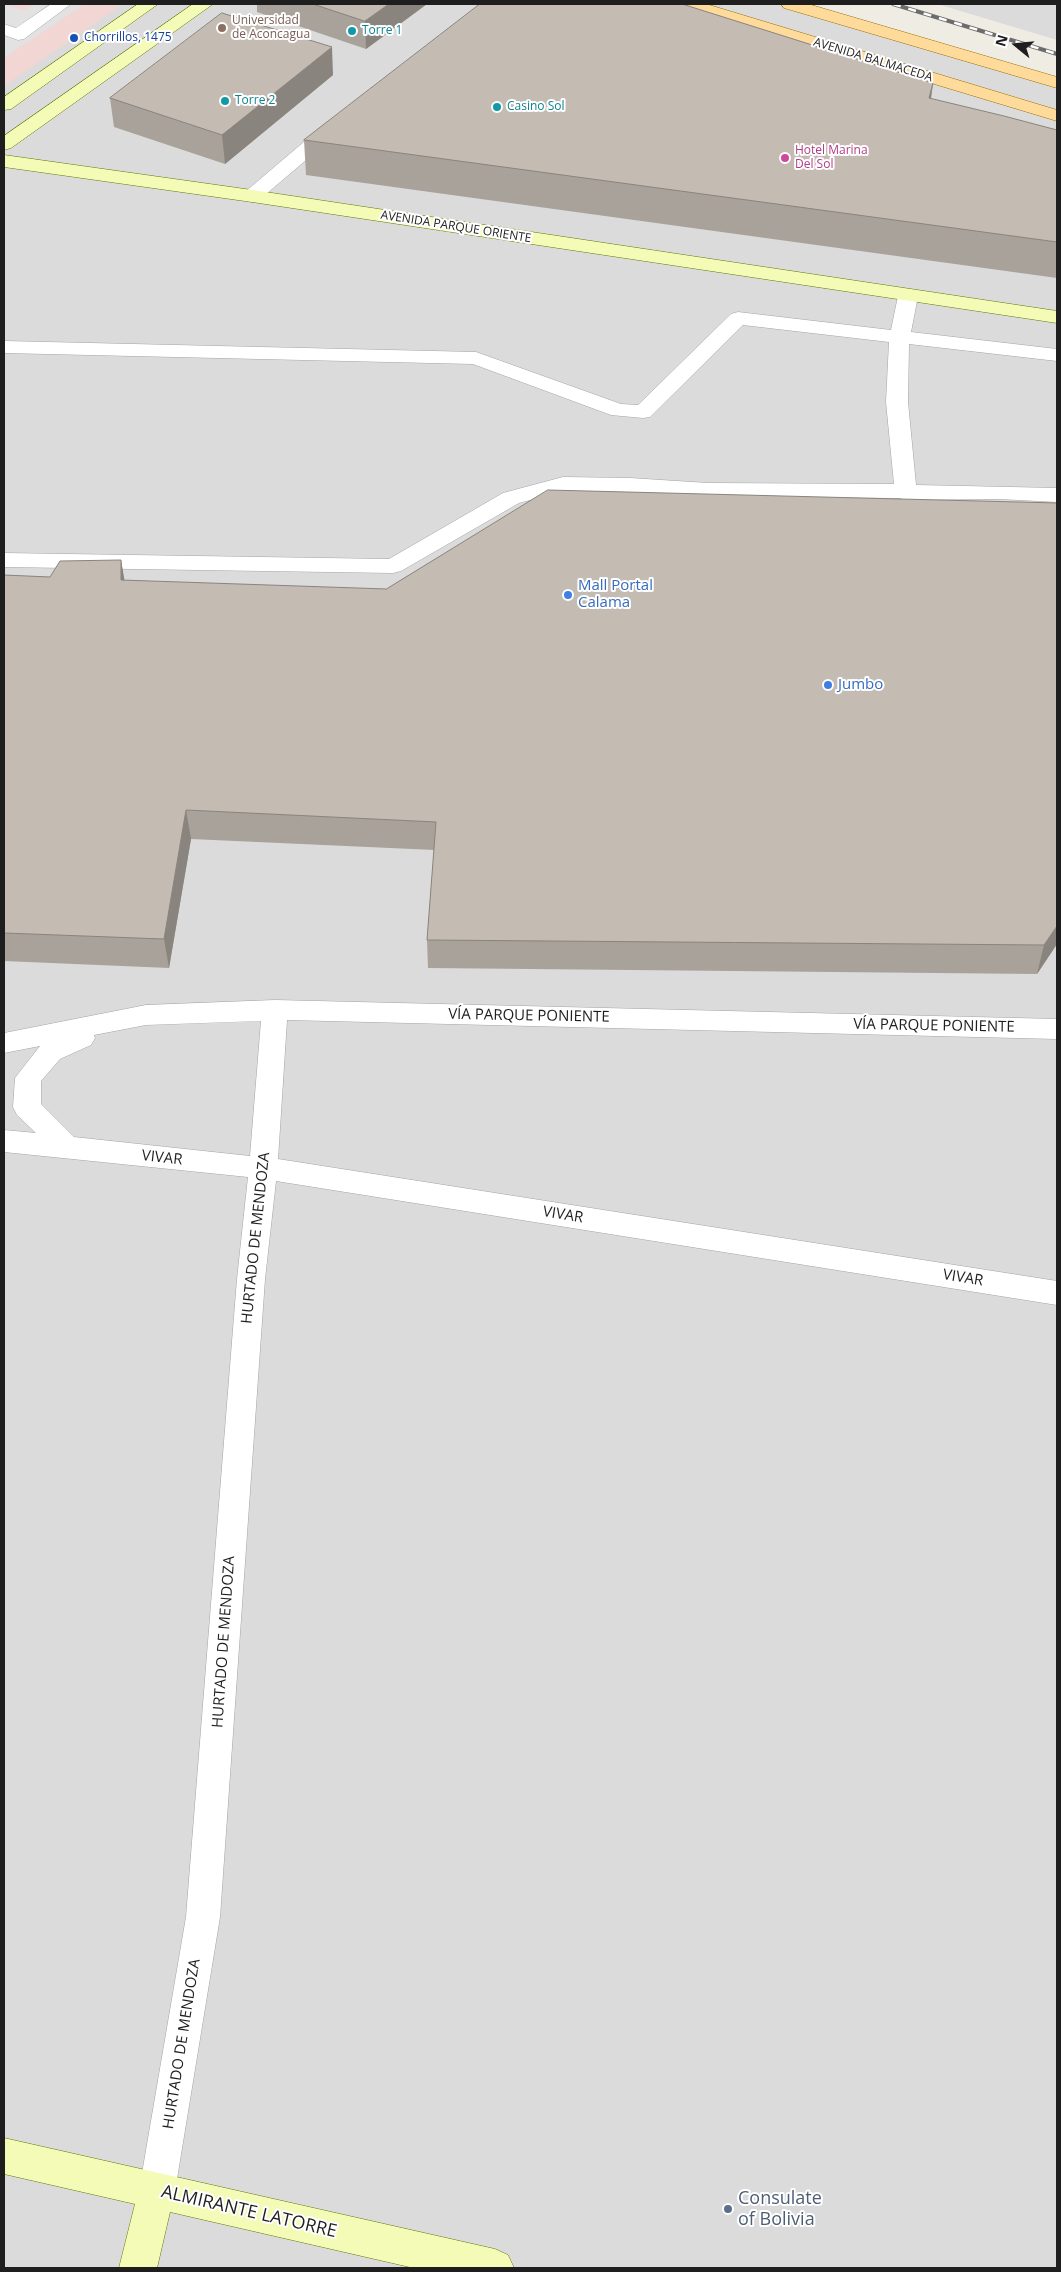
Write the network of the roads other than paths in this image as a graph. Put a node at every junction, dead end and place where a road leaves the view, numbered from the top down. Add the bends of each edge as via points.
1 (62, 4) edge
2 (149, 4) edge
3 (204, 4) edge
4 (688, 4) edge
5 (790, 4) edge
6 (8, 36) edge
7 (1057, 83) edge
8 (4, 105) edge
9 (1057, 116) edge
10 (344, 119) edge
11 (4, 144) edge
12 (4, 162) edge
13 (252, 196) junction
14 (908, 296) junction
15 (1057, 312) edge
16 (1057, 317) edge
17 (899, 338) junction
18 (4, 347) edge
19 (1057, 355) edge
20 (906, 492) junction
21 (1057, 495) edge
22 (4, 560) edge
23 (274, 1010) junction
24 (125, 1019) junction
25 (1057, 1029) edge
26 (4, 1043) edge
27 (4, 1141) edge
28 (67, 1148) junction
29 (263, 1168) junction
30 (1057, 1293) edge
31 (4, 2156) edge
32 (157, 2191) junction
33 (138, 2268) edge
34 (495, 2268) edge

1 - 6 street
2 - 8 street
3 - 11 street
4 - 9 main road, AVENIDA BALMACEDA
5 - 7 main road
10 - 13 street
12 - 13 street, AVENIDA PARQUE ORIENTE
13 - 14 street, AVENIDA PARQUE ORIENTE
14 - 15 street, AVENIDA PARQUE ORIENTE
14 - 16 street, AVENIDA PARQUE ORIENTE
14 - 17 street
17 - 18 street via 738,318 643,412 618,410 469,357
17 - 19 street
17 - 20 street via 897,402
20 - 21 street
20 - 22 street via 708,490 563,484 511,498 393,566
23 - 24 street, VÍA PARQUE PONIENTE via 146,1015
23 - 25 street, VÍA PARQUE PONIENTE
23 - 29 street, HURTADO DE MENDOZA
24 - 26 street, VÍA PARQUE PONIENTE
24 - 28 street via 51,1052 28,1078 27,1107
27 - 28 street, VIVAR
28 - 29 street, VIVAR
29 - 30 street, VIVAR
29 - 32 street, HURTADO DE MENDOZA via 250,1279 203,1917
31 - 32 street, ALMIRANTE LATORRE
32 - 33 street, HURTADO DE MENDOZA
32 - 34 street, ALMIRANTE LATORRE

